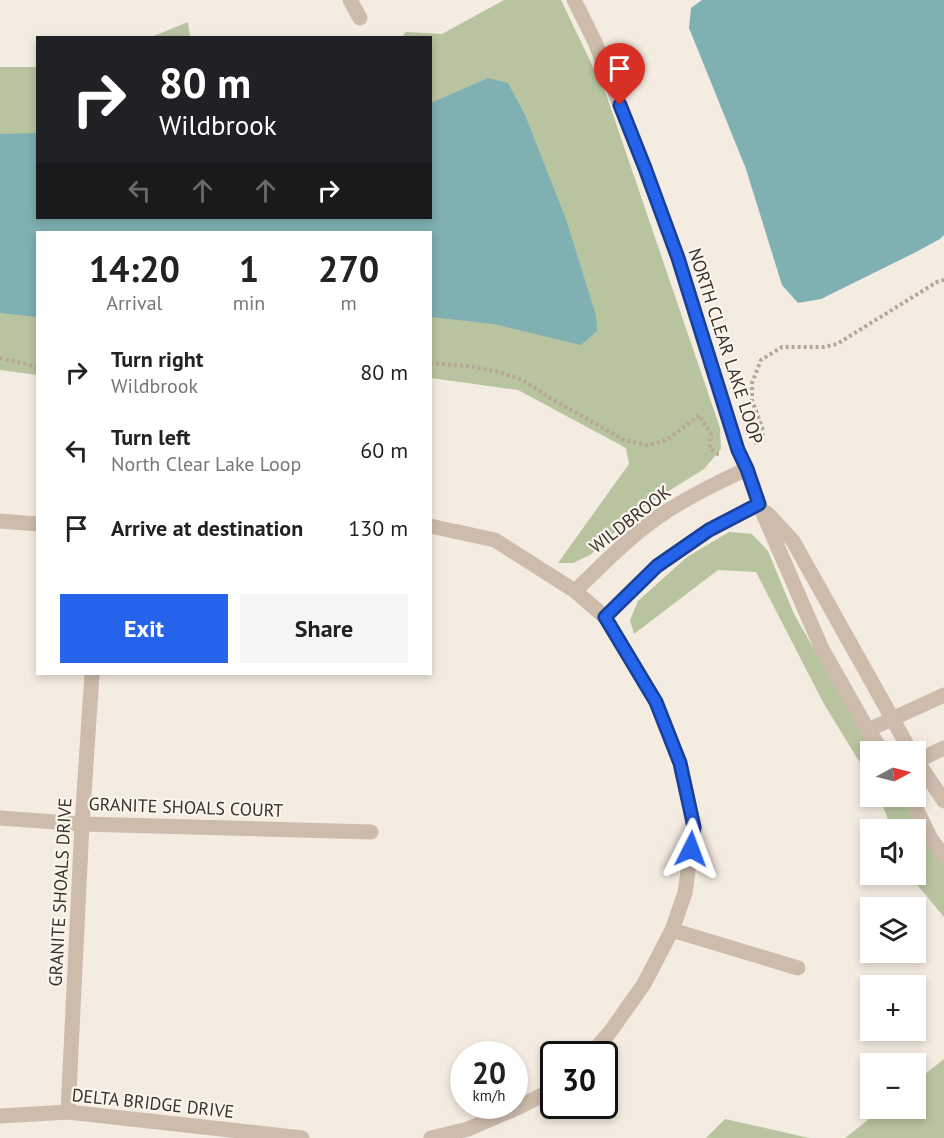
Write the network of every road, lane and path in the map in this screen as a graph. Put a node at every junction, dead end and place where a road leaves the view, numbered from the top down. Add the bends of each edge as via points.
1 (350, 0) edge
2 (574, 0) edge
3 (360, 18) dead end
4 (0, 358) edge
5 (36, 367) edge
6 (747, 469) junction
7 (759, 504) junction
8 (0, 521) edge
9 (36, 524) edge
10 (432, 526) edge
11 (574, 591) junction
12 (605, 617) junction
13 (92, 675) edge
14 (944, 695) edge
15 (892, 719) junction
16 (868, 730) junction
17 (876, 741) edge
18 (905, 741) edge
19 (944, 748) edge
20 (926, 754) edge
21 (926, 774) edge
22 (944, 801) edge
23 (915, 807) edge
24 (0, 818) edge
25 (82, 824) junction
26 (371, 832) dead end
27 (944, 856) edge
28 (672, 930) junction
29 (798, 968) dead end
30 (602, 1041) edge
31 (540, 1096) edge
32 (68, 1113) junction
33 (0, 1116) edge
34 (302, 1138) edge
35 (431, 1138) edge

1 - 3 street
2 - 6 street, NORTH CLEAR LAKE LOOP via 595,42 649,179
4 - 5 path
6 - 7 street, NORTH CLEAR LAKE LOOP
6 - 11 street, WILDBROOK via 701,490 657,518
7 - 12 street via 709,530 657,566
7 - 15 street, NORTH CLEAR LAKE LOOP via 793,541
7 - 16 street, NORTH CLEAR LAKE LOOP via 822,649
8 - 9 street
10 - 11 street via 495,540
11 - 12 street
12 - 28 street via 656,702 680,763 694,827 685,892
13 - 25 street, GRANITE SHOALS DRIVE
14 - 15 street
15 - 16 street
15 - 18 street, NORTH CLEAR LAKE LOOP
16 - 17 street, NORTH CLEAR LAKE LOOP
19 - 20 street
21 - 22 street, NORTH CLEAR LAKE LOOP
23 - 27 street
24 - 25 street, GRANITE SHOALS COURT
25 - 26 street, GRANITE SHOALS COURT
25 - 32 street, GRANITE SHOALS DRIVE
28 - 29 street
28 - 30 street via 644,984
31 - 35 street via 468,1130
32 - 33 street, DELTA BRIDGE DRIVE
32 - 34 street, DELTA BRIDGE DRIVE

